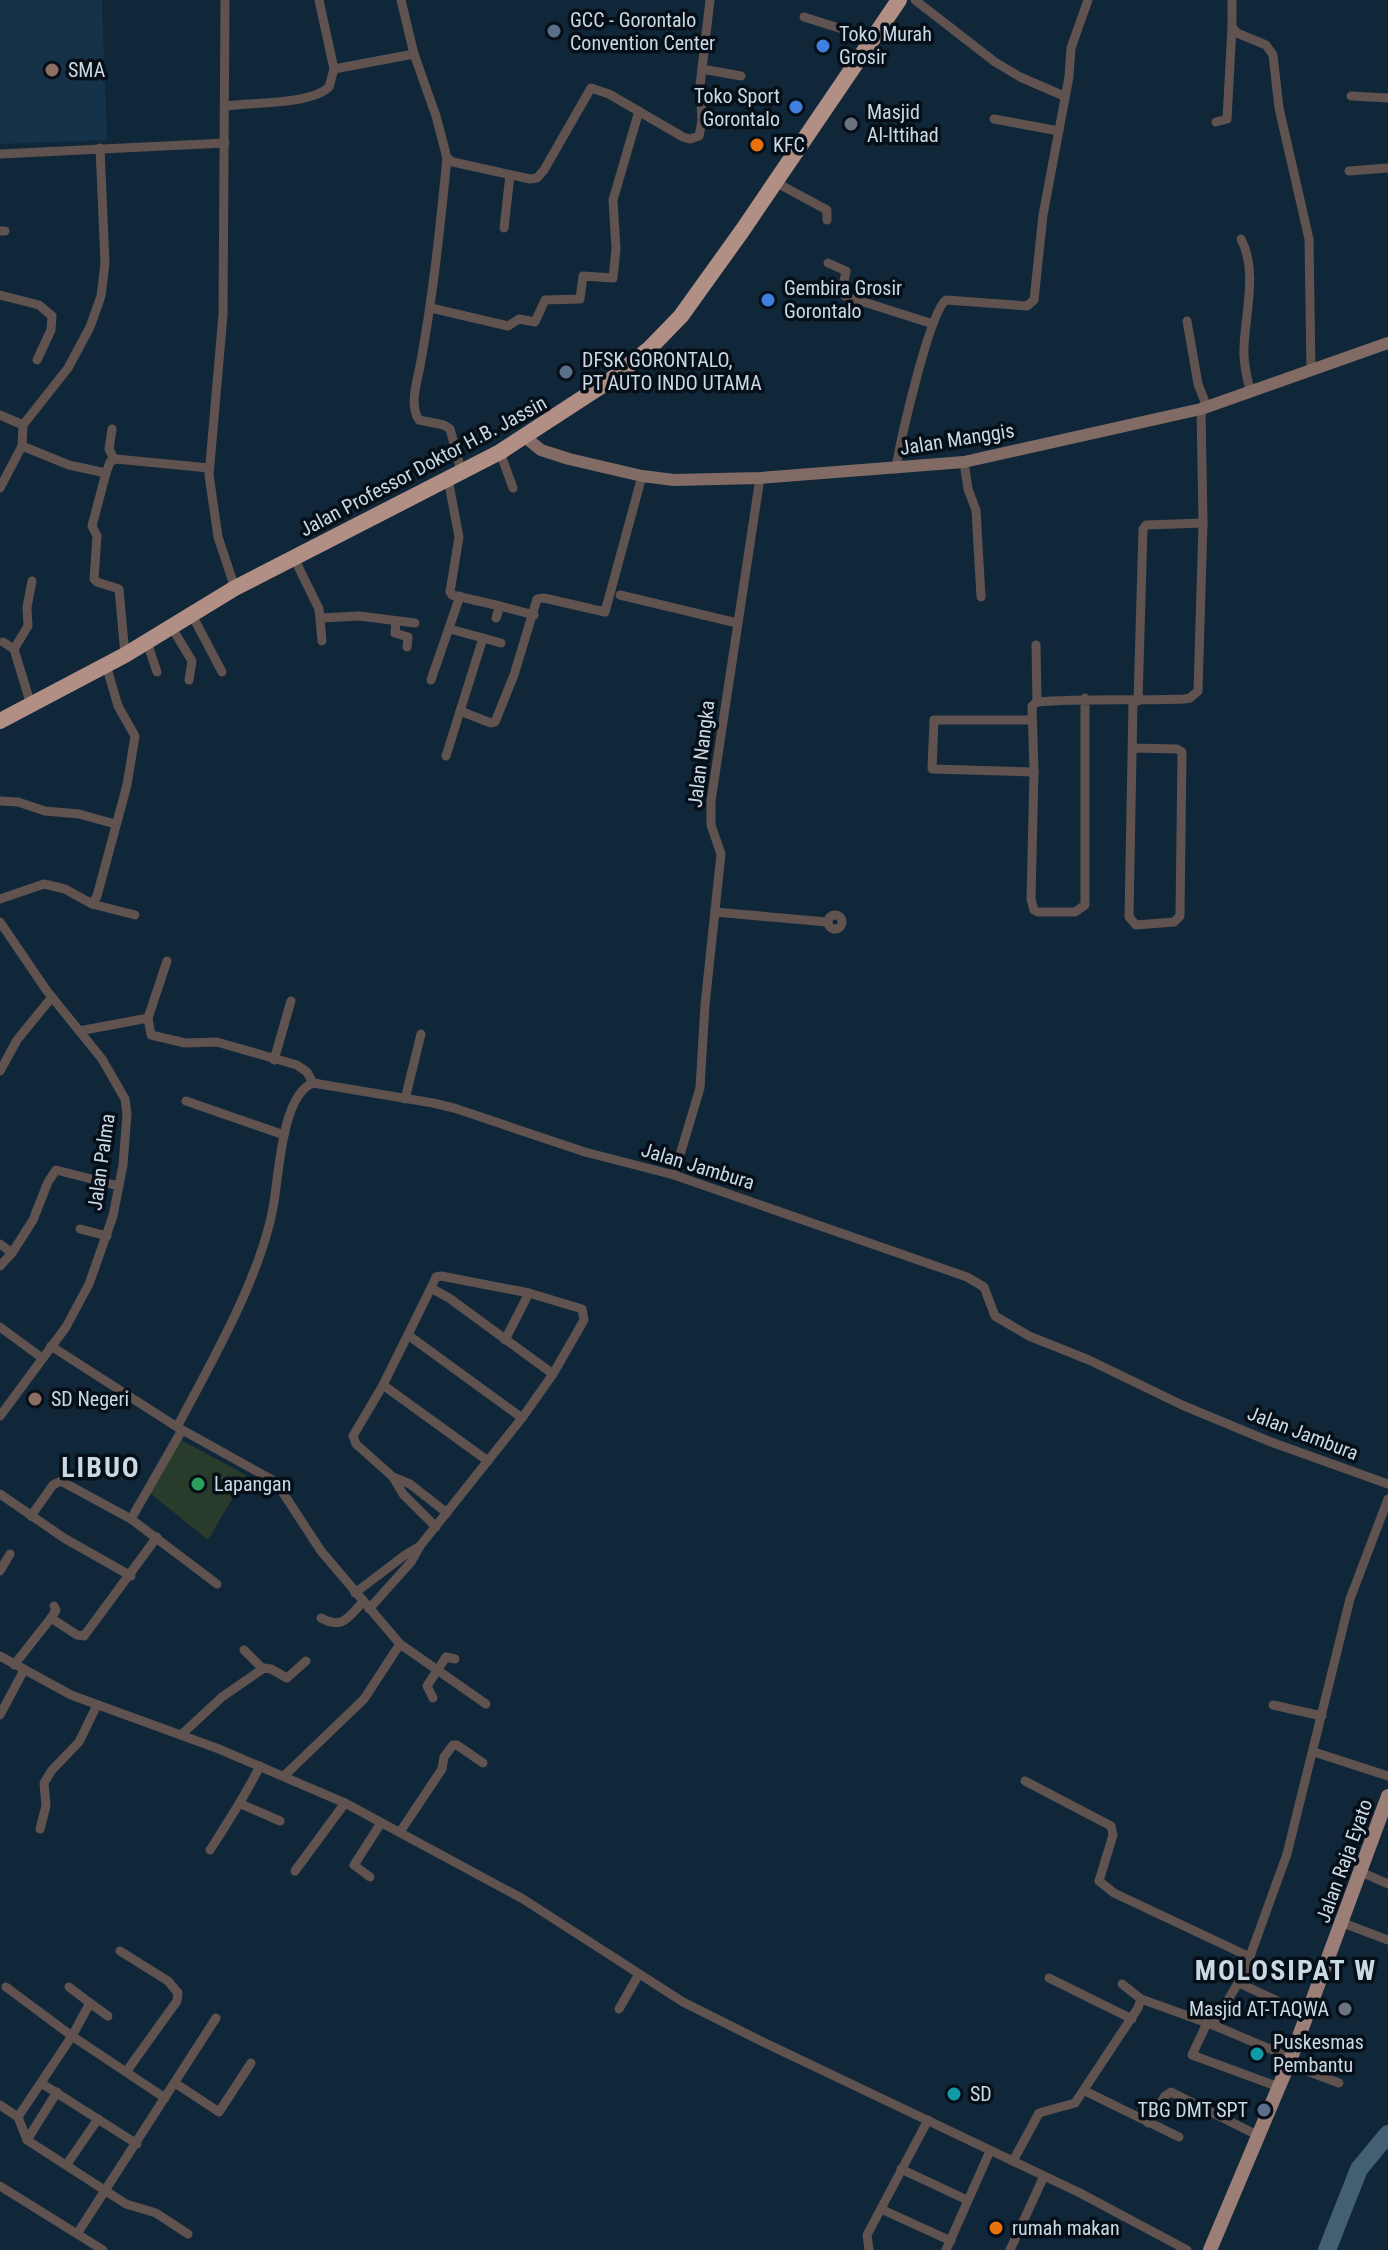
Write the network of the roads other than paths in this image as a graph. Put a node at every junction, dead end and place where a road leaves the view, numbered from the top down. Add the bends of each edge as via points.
1 (225, 0) edge
2 (319, 0) edge
3 (401, 0) edge
4 (710, 0) edge
5 (899, 0) edge
6 (915, 0) edge
7 (1088, 0) edge
8 (1232, 0) edge
9 (804, 17) dead end
10 (1232, 27) junction
11 (874, 39) junction
12 (414, 54) junction
13 (334, 69) junction
14 (702, 69) junction
15 (741, 76) dead end
16 (1064, 96) junction
17 (1351, 96) dead end
18 (1388, 98) edge
19 (226, 106) junction
20 (639, 111) junction
21 (994, 119) dead end
22 (1216, 122) dead end
23 (1059, 131) junction
24 (225, 143) junction
25 (100, 148) junction
26 (0, 154) edge
27 (447, 158) junction
28 (1388, 168) edge
29 (1349, 171) dead end
30 (510, 175) junction
31 (775, 182) junction
32 (827, 220) dead end
33 (504, 228) dead end
34 (1241, 239) dead end
35 (828, 263) dead end
36 (0, 295) edge
37 (431, 308) junction
38 (1187, 321) dead end
39 (933, 324) junction
40 (1388, 343) edge
41 (37, 360) dead end
42 (1311, 371) junction
43 (1251, 393) junction
44 (1204, 408) junction
45 (0, 415) edge
46 (23, 425) junction
47 (112, 429) dead end
48 (525, 437) junction
49 (22, 446) junction
50 (500, 452) junction
51 (114, 459) junction
52 (964, 462) junction
53 (209, 468) junction
54 (896, 469) junction
55 (106, 473) junction
56 (454, 475) junction
57 (642, 476) junction
58 (760, 478) junction
59 (0, 488) edge
60 (513, 488) dead end
61 (1203, 523) junction
62 (294, 558) junction
63 (32, 581) dead end
64 (235, 588) junction
65 (620, 595) dead end
66 (460, 596) junction
67 (981, 597) dead end
68 (500, 606) junction
69 (192, 615) junction
70 (534, 615) junction
71 (321, 618) junction
72 (496, 618) dead end
73 (396, 621) junction
74 (415, 623) dead end
75 (737, 623) junction
76 (172, 628) junction
77 (450, 629) junction
78 (483, 638) junction
79 (322, 641) dead end
80 (3, 642) dead end
81 (147, 642) junction
82 (501, 643) dead end
83 (1036, 645) dead end
84 (407, 647) dead end
85 (14, 649) junction
86 (125, 655) junction
87 (106, 665) junction
88 (157, 672) dead end
89 (222, 672) dead end
90 (189, 680) dead end
91 (431, 680) dead end
92 (1085, 698) junction
93 (1136, 701) junction
94 (1037, 702) junction
95 (31, 705) junction
96 (460, 711) junction
97 (1030, 720) junction
98 (0, 721) edge
99 (1132, 748) junction
100 (446, 756) dead end
101 (1034, 772) junction
102 (0, 801) edge
103 (115, 824) junction
104 (0, 899) edge
105 (92, 904) junction
106 (715, 912) junction
107 (135, 915) dead end
108 (0, 922) edge
109 (827, 922) dead end
110 (167, 961) dead end
111 (52, 997) junction
112 (291, 1001) dead end
113 (148, 1018) junction
114 (79, 1031) junction
115 (421, 1034) dead end
116 (274, 1060) junction
117 (0, 1071) edge
118 (313, 1083) junction
119 (405, 1099) junction
120 (186, 1101) dead end
121 (284, 1135) junction
122 (674, 1175) junction
123 (119, 1186) junction
124 (80, 1229) dead end
125 (107, 1236) junction
126 (0, 1244) edge
127 (12, 1253) junction
128 (0, 1266) edge
129 (431, 1288) junction
130 (529, 1293) junction
131 (0, 1327) edge
132 (408, 1335) junction
133 (505, 1340) junction
134 (51, 1346) junction
135 (42, 1358) junction
136 (553, 1374) junction
137 (383, 1385) junction
138 (0, 1416) edge
139 (522, 1418) junction
140 (180, 1428) junction
141 (488, 1461) junction
142 (393, 1477) junction
143 (1388, 1484) edge
144 (0, 1494) edge
145 (1388, 1499) edge
146 (433, 1502) junction
147 (447, 1513) junction
148 (424, 1514) junction
149 (31, 1516) junction
150 (131, 1519) junction
151 (436, 1527) junction
152 (157, 1537) junction
153 (420, 1546) junction
154 (10, 1554) dead end
155 (0, 1571) edge
156 (131, 1576) junction
157 (217, 1584) dead end
158 (355, 1593) junction
159 (54, 1606) dead end
160 (366, 1606) junction
161 (51, 1618) junction
162 (321, 1618) dead end
163 (400, 1644) junction
164 (244, 1650) dead end
165 (0, 1656) edge
166 (455, 1659) dead end
167 (306, 1661) dead end
168 (19, 1668) junction
169 (263, 1669) junction
170 (436, 1670) junction
171 (433, 1698) dead end
172 (486, 1704) dead end
173 (97, 1705) junction
174 (1273, 1705) dead end
175 (0, 1715) edge
176 (1322, 1716) junction
177 (181, 1735) junction
178 (1314, 1752) junction
179 (483, 1763) dead end
180 (260, 1766) junction
181 (284, 1776) junction
182 (1388, 1776) edge
183 (1025, 1781) dead end
184 (1388, 1796) edge
185 (345, 1803) junction
186 (241, 1804) junction
187 (280, 1821) dead end
188 (381, 1823) junction
189 (40, 1829) dead end
190 (400, 1832) junction
191 (210, 1850) dead end
192 (295, 1871) dead end
193 (1361, 1872) junction
194 (370, 1877) dead end
195 (1388, 1884) edge
196 (1343, 1923) junction
197 (1388, 1940) edge
198 (120, 1951) dead end
199 (1250, 1957) junction
200 (639, 1974) junction
201 (1049, 1978) dead end
202 (1239, 1983) junction
203 (1122, 1984) dead end
204 (6, 1987) dead end
205 (69, 1987) dead end
206 (1141, 1999) junction
207 (90, 2003) junction
208 (619, 2009) dead end
209 (1307, 2015) junction
210 (108, 2016) dead end
211 (216, 2018) dead end
212 (1132, 2019) junction
213 (1210, 2024) junction
214 (72, 2036) junction
215 (1290, 2061) junction
216 (251, 2063) dead end
217 (126, 2072) junction
218 (41, 2083) junction
219 (175, 2083) junction
220 (1339, 2083) dead end
221 (1279, 2087) junction
222 (1085, 2091) junction
223 (57, 2092) junction
224 (165, 2098) junction
225 (0, 2105) edge
226 (18, 2117) junction
227 (98, 2119) junction
228 (928, 2120) junction
229 (1148, 2123) junction
230 (1259, 2136) junction
231 (1179, 2137) dead end
232 (27, 2140) junction
233 (137, 2144) junction
234 (990, 2151) junction
235 (1013, 2161) junction
236 (67, 2164) junction
237 (901, 2169) junction
238 (1044, 2176) junction
239 (0, 2186) edge
240 (107, 2191) junction
241 (967, 2200) junction
242 (881, 2209) junction
243 (77, 2234) junction
244 (188, 2234) dead end
245 (948, 2246) edge
246 (103, 2250) edge
247 (869, 2250) edge
248 (1010, 2250) edge
249 (1187, 2250) edge
250 (1210, 2250) edge

1 - 19 street
2 - 13 street
3 - 12 street
4 - 14 street
5 - 11 highway, Jalan Professor Doktor H.B. Jassin
6 - 16 street via 995,62
7 - 16 street via 1071,48
8 - 10 street
9 - 11 street
10 - 22 street via 1227,119
10 - 42 street via 1266,45 1273,55 1279,108 1309,239
11 - 31 highway, Jalan Professor Doktor H.B. Jassin
12 - 13 street
12 - 27 street
13 - 19 street via 329,87 320,94
14 - 15 street
14 - 20 street via 699,136 683,137
16 - 23 street
17 - 18 street
19 - 24 street
20 - 30 street via 591,88 540,176
20 - 37 street via 613,200 613,278 583,276 580,299 545,300 535,322 519,319 508,326
21 - 23 street
23 - 39 street via 1033,303 946,300
24 - 25 street
24 - 53 street via 223,315
25 - 26 street
25 - 46 street via 105,263 101,296 68,368
27 - 30 street
27 - 37 street
28 - 29 street
30 - 33 street
31 - 32 street via 827,210
31 - 48 highway, Jalan Professor Doktor H.B. Jassin via 681,316 649,349
34 - 43 street via 1249,272 1244,352
35 - 39 street via 846,271 845,296
36 - 41 street via 39,305 52,316
37 - 56 street via 415,413 419,420 449,427
38 - 44 street
39 - 54 street
40 - 42 street, Jalan Manggis
42 - 43 street, Jalan Manggis
43 - 44 street, Jalan Manggis
44 - 52 street, Jalan Manggis
44 - 61 street
45 - 46 street
46 - 49 street
47 - 51 street via 109,449
48 - 50 highway, Jalan Professor Doktor H.B. Jassin
48 - 57 street, Jalan Manggis via 551,454
49 - 55 street
49 - 59 street
50 - 56 highway, Jalan Professor Doktor H.B. Jassin
50 - 60 street
51 - 53 street
51 - 55 street
52 - 54 street, Jalan Manggis
52 - 67 street via 976,510
53 - 64 street via 218,537
54 - 58 street, Jalan Manggis
55 - 86 street via 92,526 97,536 94,575 97,582 119,589
56 - 62 highway, Jalan Professor Doktor H.B. Jassin
56 - 66 street via 459,537 450,592
57 - 58 street, Jalan Manggis
57 - 70 street via 605,612 540,598
58 - 75 street, Jalan Nangka
61 - 93 street via 1198,691 1190,698
61 - 93 street via 1143,529
62 - 64 highway, Jalan Professor Doktor H.B. Jassin
62 - 71 street
63 - 85 street via 28,626
64 - 69 highway, Jalan Professor Doktor H.B. Jassin
65 - 75 street
66 - 68 street
66 - 77 street
68 - 70 street
68 - 72 street
69 - 76 highway, Jalan Professor Doktor H.B. Jassin
69 - 89 street
70 - 96 street via 495,722
71 - 73 street
71 - 79 street
73 - 74 street
73 - 84 street via 395,633 408,637
75 - 106 street, Jalan Nangka via 711,801 711,825 721,854
76 - 81 highway, Jalan Professor Doktor H.B. Jassin
76 - 90 street via 192,661
77 - 78 street
77 - 91 street
78 - 82 street
78 - 96 street
80 - 85 street
81 - 86 highway, Jalan Professor Doktor H.B. Jassin
81 - 88 street
83 - 94 street
85 - 95 street
86 - 87 highway, Jalan Professor Doktor H.B. Jassin
87 - 95 highway, Jalan Professor Doktor H.B. Jassin
87 - 103 street via 118,706 135,736
92 - 93 street
92 - 94 street
92 - 101 street via 1085,905 1075,912 1038,912 1032,905
93 - 99 street
94 - 97 street
95 - 98 highway, Jalan Professor Doktor H.B. Jassin
96 - 100 street
97 - 101 street
97 - 101 street via 934,720 932,769
99 - 99 street via 1182,752 1180,916 1174,922 1136,925 1129,917
102 - 103 street
103 - 105 street
104 - 105 street via 44,884
105 - 107 street
106 - 109 street
106 - 122 street, Jalan Nangka via 700,1088
108 - 111 street, Jalan Palma
110 - 113 street
111 - 114 street, Jalan Palma
111 - 117 street
112 - 116 street
113 - 114 street
113 - 116 street via 155,1036 185,1043 217,1042
114 - 123 street, Jalan Palma via 125,1099 127,1133
115 - 119 street
116 - 118 street via 301,1067
118 - 119 street, Jalan Jambura
118 - 121 street via 296,1099
119 - 122 street, Jalan Jambura via 454,1108
120 - 121 street
121 - 140 street via 263,1245
122 - 143 street, Jalan Jambura via 967,1277 984,1287 998,1318 1060,1349 1259,1437
123 - 125 street, Jalan Palma
123 - 127 street via 56,1170
124 - 125 street
125 - 134 street, Jalan Palma via 84,1294
126 - 127 street
127 - 128 street
129 - 130 street via 441,1276
129 - 132 street
129 - 133 street
130 - 133 street
130 - 136 street via 584,1311
131 - 135 street
132 - 137 street
132 - 139 street
133 - 136 street
134 - 135 street, Jalan Palma
134 - 140 street
135 - 138 street, Jalan Palma
136 - 139 street
137 - 141 street
137 - 142 street via 353,1436
139 - 141 street
140 - 150 street
140 - 158 street via 276,1482
141 - 147 street
142 - 146 street
142 - 148 street
144 - 149 street
145 - 176 street via 1350,1599
146 - 147 street
146 - 148 street
147 - 151 street
148 - 151 street
149 - 150 street via 61,1481
149 - 156 street
150 - 152 street
151 - 153 street
152 - 156 street
152 - 157 street
153 - 158 street
153 - 160 street via 411,1562
154 - 155 street
156 - 161 street via 84,1636
158 - 160 street
159 - 161 street
160 - 162 street via 339,1623
160 - 163 street
161 - 168 street
163 - 170 street
163 - 181 street via 364,1699
164 - 169 street
165 - 168 street
166 - 170 street via 446,1657
167 - 169 street via 287,1678
168 - 173 street
168 - 175 street
169 - 177 street
170 - 171 street via 427,1686
170 - 172 street
173 - 177 street
173 - 189 street via 79,1742 44,1783
174 - 176 street
176 - 178 street
177 - 180 street
178 - 182 street
178 - 199 street via 1292,1842
179 - 190 street via 453,1745
180 - 181 street
180 - 186 street
181 - 185 street
183 - 199 street via 1111,1826 1099,1881 1114,1893
184 - 193 main road, Jalan Raja Eyato
185 - 188 street
185 - 192 street
186 - 187 street
186 - 191 street
188 - 190 street
188 - 194 street via 354,1865
190 - 200 street via 523,1899
193 - 195 street
193 - 196 main road, Jalan Raja Eyato
196 - 197 street
196 - 209 main road, Jalan Raja Eyato
198 - 217 street via 178,1993
199 - 202 street
200 - 208 street
200 - 228 street via 683,2002
201 - 212 street
202 - 209 street
202 - 213 street
203 - 206 street
204 - 214 street
205 - 207 street
206 - 212 street
206 - 213 street
207 - 210 street
207 - 214 street
209 - 215 main road, Jalan Raja Eyato
211 - 219 street
212 - 222 street
213 - 215 street
213 - 221 street via 1192,2055
214 - 217 street
214 - 218 street
215 - 220 street
215 - 221 main road, Jalan Raja Eyato
216 - 219 street via 219,2112
217 - 224 street
218 - 223 street
218 - 226 street
219 - 224 street
221 - 230 main road, Jalan Raja Eyato
222 - 229 street
222 - 235 street via 1070,2106 1039,2113
223 - 227 street
223 - 232 street
224 - 233 street
225 - 226 street
226 - 232 street
227 - 233 street
227 - 236 street
228 - 234 street
228 - 237 street
229 - 230 street via 1171,2092
229 - 231 street
230 - 250 main road, Jalan Raja Eyato
232 - 236 street
233 - 240 street
234 - 235 street
234 - 241 street
235 - 238 street
236 - 240 street
237 - 241 street
237 - 242 street
238 - 248 street
238 - 249 street
239 - 243 street
240 - 243 street
240 - 244 street
241 - 245 street
242 - 245 street
242 - 247 street via 867,2235
243 - 246 street

